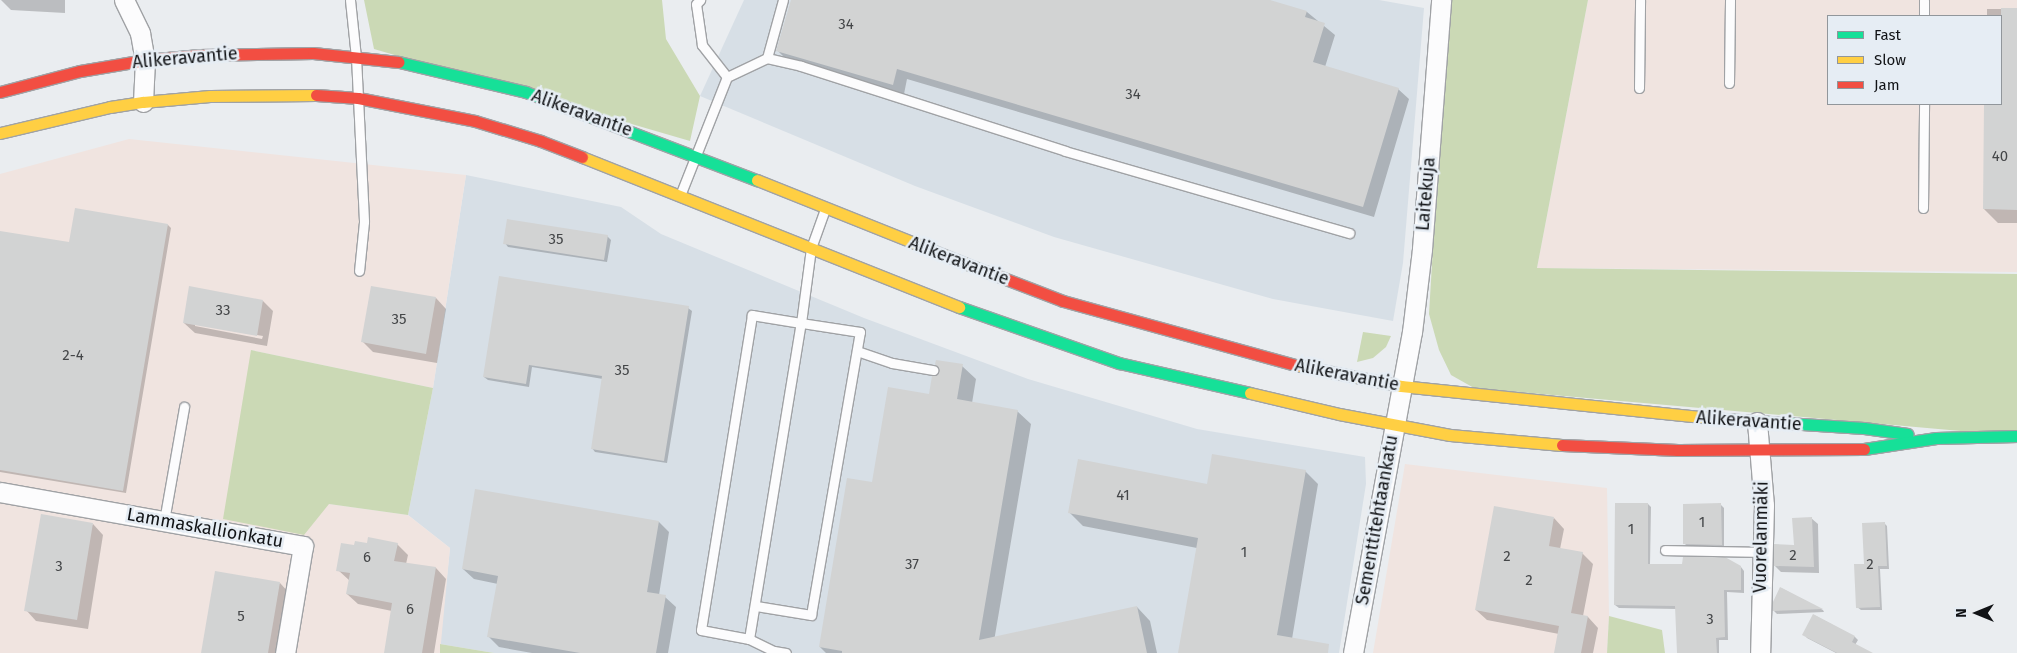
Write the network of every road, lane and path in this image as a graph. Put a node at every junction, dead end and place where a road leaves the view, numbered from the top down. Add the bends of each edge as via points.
1 (124, 0) edge
2 (350, 0) edge
3 (783, 0) edge
4 (1441, 0) edge
5 (1640, 0) edge
6 (1730, 0) edge
7 (1924, 0) edge
8 (696, 1) edge
9 (1924, 15) edge
10 (356, 57) junction
11 (767, 58) junction
12 (145, 60) junction
13 (727, 76) junction
14 (1730, 83) dead end
15 (1639, 88) dead end
16 (0, 92) edge
17 (358, 98) junction
18 (143, 102) junction
19 (1924, 105) edge
20 (0, 133) edge
21 (694, 155) junction
22 (680, 194) junction
23 (826, 206) junction
24 (1923, 208) dead end
25 (1349, 234) dead end
26 (811, 248) junction
27 (359, 271) dead end
28 (801, 322) junction
29 (857, 351) junction
30 (934, 370) dead end
31 (1401, 386) junction
32 (184, 407) dead end
33 (1757, 422) junction
34 (1394, 424) junction
35 (2017, 436) edge
36 (1936, 438) junction
37 (1759, 449) junction
38 (0, 492) edge
39 (164, 521) junction
40 (1666, 550) dead end
41 (1761, 552) junction
42 (756, 606) junction
43 (749, 639) junction
44 (285, 653) edge
45 (786, 653) edge
46 (1353, 653) edge
47 (1760, 653) edge

1 - 12 street via 140,32
2 - 10 lane
3 - 11 lane
4 - 31 street, Laitekuja via 1421,256 1412,332
5 - 15 lane
6 - 14 lane
7 - 9 lane
8 - 13 lane via 702,45
10 - 12 street, Alikeravantie via 252,53
10 - 17 lane
10 - 21 street, Alikeravantie via 395,61 526,92
11 - 13 lane
11 - 25 lane via 1065,151
12 - 16 street, Alikeravantie via 80,71
12 - 18 street
13 - 21 lane
17 - 18 street, Alikeravantie via 210,96
17 - 22 street, Alikeravantie via 475,121 541,141
17 - 27 lane via 364,222
18 - 20 street, Alikeravantie via 110,106
19 - 24 lane
21 - 22 lane
21 - 23 street, Alikeravantie
22 - 26 street, Alikeravantie
23 - 26 lane
23 - 31 street, Alikeravantie via 1063,301 1283,362
26 - 28 lane
26 - 34 street, Alikeravantie via 1010,326 1119,363
28 - 29 lane via 860,332
28 - 42 lane
28 - 43 lane via 752,315 701,630
29 - 30 lane via 892,363
29 - 42 lane via 811,615
31 - 33 street, Alikeravantie via 1670,416
31 - 34 street, Sementtitehtaankatu
32 - 39 lane
33 - 36 street, Alikeravantie via 1864,428
33 - 37 street, Vuorelanmäki
34 - 37 street, Alikeravantie via 1450,435 1593,448
34 - 46 street, Sementtitehtaankatu
35 - 36 street, Alikeravantie
36 - 37 street, Alikeravantie via 1864,449
37 - 41 street, Vuorelanmäki via 1763,484
38 - 39 street, Lammaskallionkatu
39 - 44 street, Lammaskallionkatu via 303,546
40 - 41 lane
41 - 47 street, Vuorelanmäki
42 - 43 lane
43 - 45 lane

